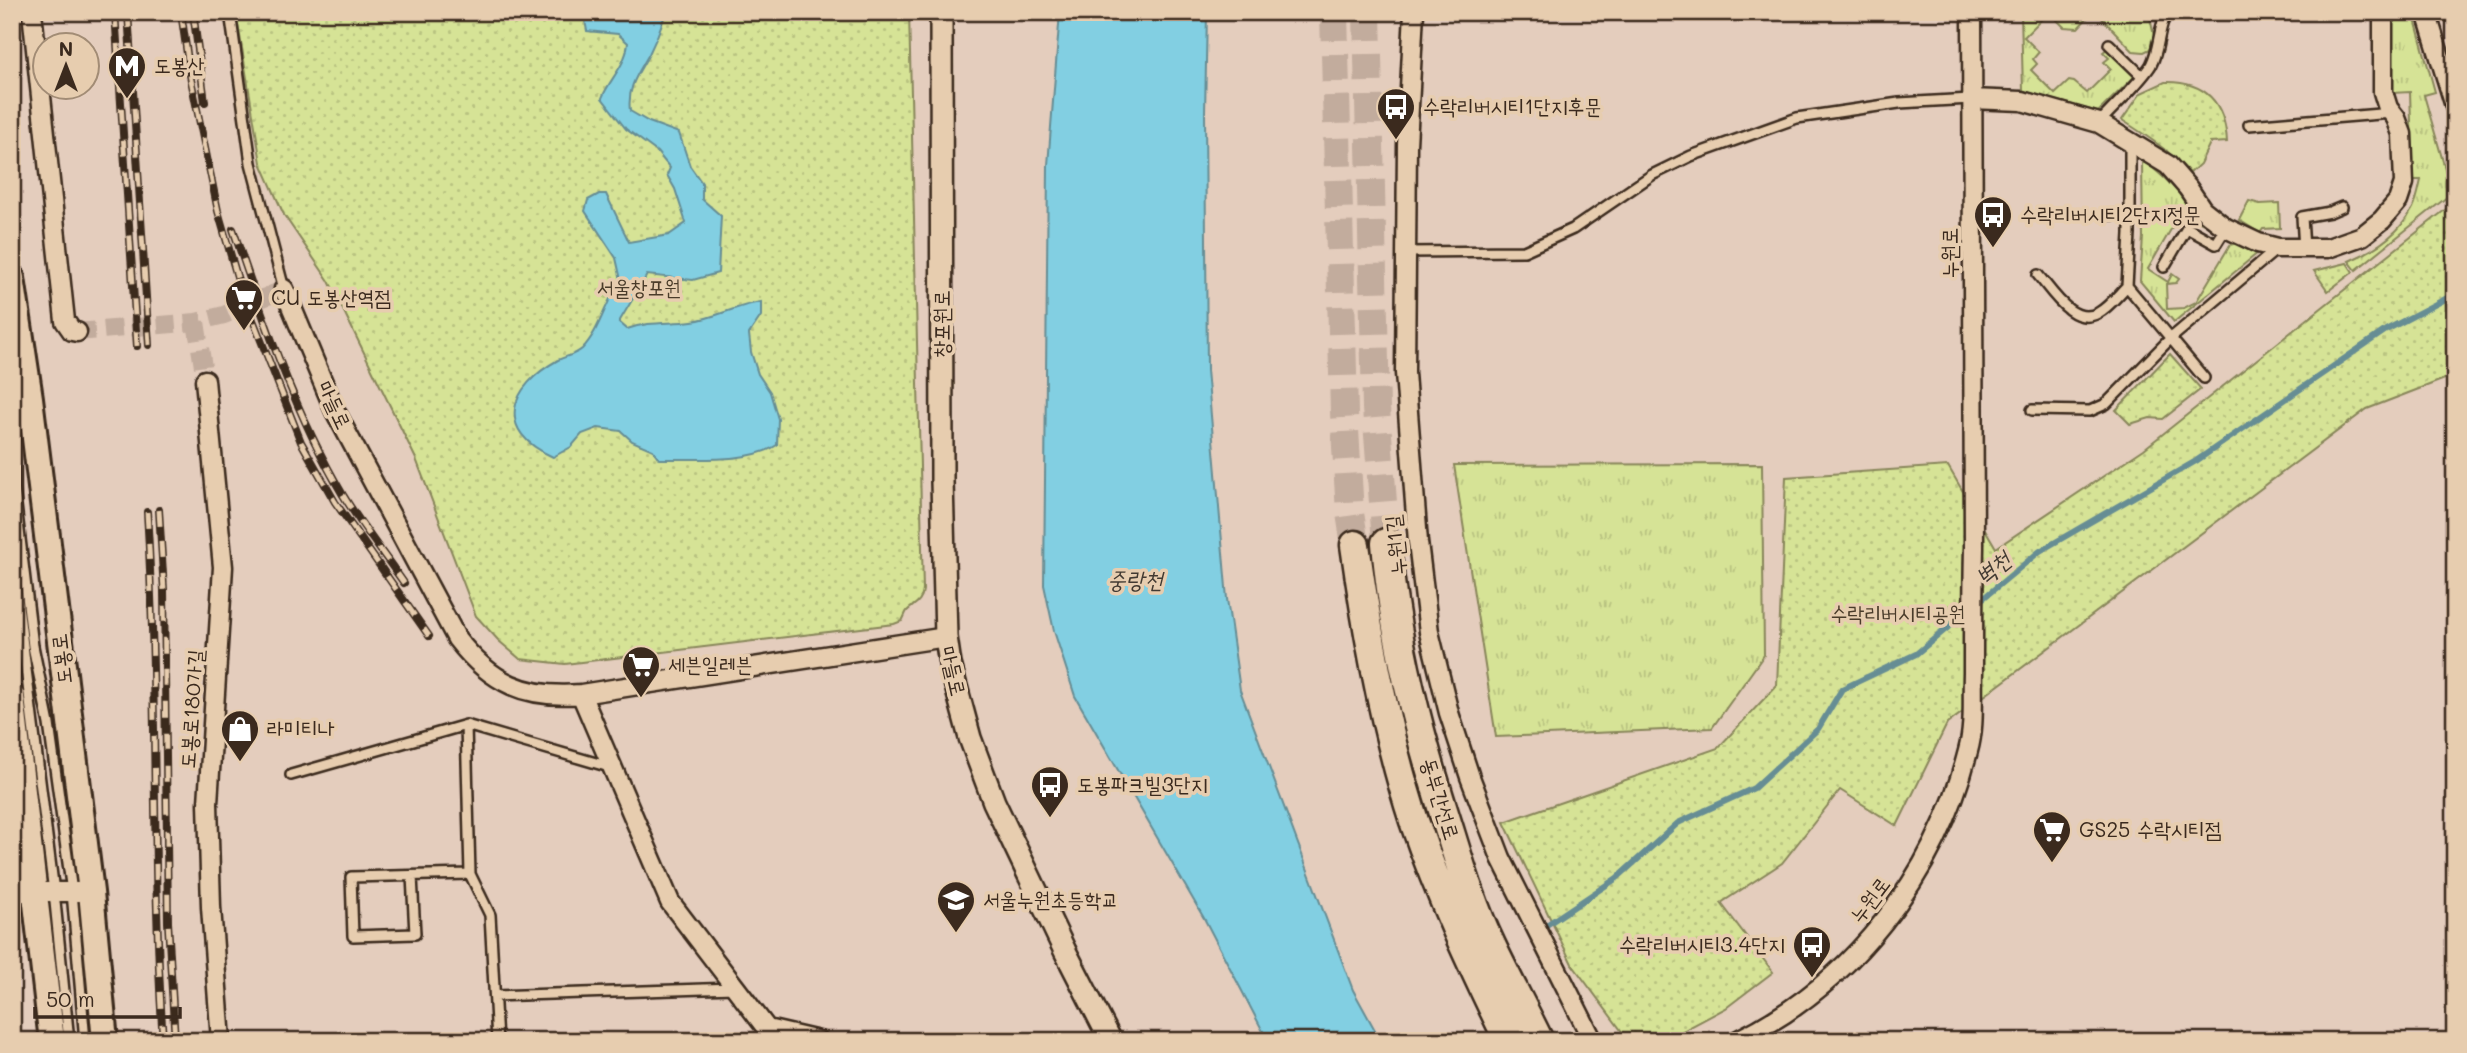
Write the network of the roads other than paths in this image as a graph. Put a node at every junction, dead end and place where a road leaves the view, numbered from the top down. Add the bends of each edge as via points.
1 (32, 12) edge
2 (230, 12) edge
3 (941, 12) edge
4 (1414, 12) edge
5 (1972, 12) edge
6 (2167, 12) edge
7 (2383, 12) edge
8 (2426, 12) edge
9 (2109, 44) dead end
10 (2141, 76) junction
11 (1971, 99) junction
12 (2455, 106) edge
13 (2392, 113) junction
14 (2099, 123) junction
15 (2249, 125) dead end
16 (2130, 141) junction
17 (2342, 207) dead end
18 (2130, 214) junction
19 (2108, 215) dead end
20 (2226, 228) junction
21 (2278, 248) junction
22 (2304, 249) junction
23 (1406, 252) junction
24 (2164, 267) dead end
25 (2038, 275) dead end
26 (12, 278) edge
27 (2127, 286) junction
28 (284, 289) joint
29 (77, 332) dead end
30 (2170, 339) junction
31 (2204, 378) dead end
32 (205, 380) tunnel mouth
33 (12, 386) edge
34 (2032, 410) dead end
35 (1386, 543) tunnel mouth
36 (1355, 545) tunnel mouth
37 (12, 558) edge
38 (946, 636) junction
39 (581, 694) junction
40 (12, 697) edge
41 (466, 725) junction
42 (613, 768) junction
43 (291, 775) dead end
44 (470, 874) junction
45 (412, 876) junction
46 (53, 892) edge
47 (736, 988) junction
48 (495, 996) junction
49 (52, 1041) edge
50 (69, 1041) edge
51 (85, 1041) edge
52 (105, 1041) edge
53 (221, 1041) edge
54 (497, 1041) edge
55 (818, 1041) edge
56 (1111, 1041) edge
57 (1509, 1041) edge
58 (1539, 1041) edge
59 (1593, 1041) edge
60 (1736, 1041) edge

1 - 29 street via 65,321
2 - 28 lane, 마들로 via 251,163
3 - 38 street, 창포원로
4 - 23 street, 누원1길
5 - 11 street, 누원로
6 - 10 lane via 2159,46
7 - 13 street via 2383,92
8 - 12 street
9 - 10 lane
10 - 14 lane
11 - 14 street via 2022,101
11 - 23 lane via 1899,103 1797,118 1652,175 1573,229 1524,251
11 - 60 street, 누원로 via 1972,734 1941,829 1885,922 1814,992
13 - 15 lane
13 - 22 street via 2402,134 2404,183 2398,201 2362,236 2328,248
14 - 16 street
16 - 18 lane
16 - 20 street via 2168,165 2202,209
17 - 22 lane via 2302,217
18 - 19 lane
18 - 27 lane
20 - 21 street
20 - 24 lane via 2212,247 2187,228
21 - 22 street
21 - 30 lane
23 - 59 street, 누원1길 via 1405,373 1429,632 1470,777 1501,858
25 - 27 lane via 2070,311 2081,316 2101,312
26 - 46 main road, 도봉로 via 32,412
27 - 30 lane
28 - 39 street, 마들로 via 335,411 457,639 499,680 526,692
30 - 31 lane
30 - 34 lane via 2106,404 2090,411
32 - 53 street, 도봉로180가길 via 223,567 208,803
33 - 46 lane via 14,489 33,646 49,724
35 - 58 highway, 동부간선로 via 1401,650 1437,794 1490,944
36 - 57 highway, 동부간선로 via 1380,689 1414,820 1462,944
37 - 46 lane
38 - 39 street, 마들로
38 - 56 street, 마들로 via 953,680 994,802
39 - 42 street
40 - 46 main road, 도봉로
41 - 42 lane
41 - 43 lane
41 - 44 lane
42 - 47 street via 670,902
44 - 45 lane
44 - 48 lane via 491,915
45 - 45 lane via 351,877 353,936 415,934
46 - 49 main road, 도봉로
46 - 50 lane
46 - 51 lane
46 - 52 main road, 도봉로
47 - 48 lane
47 - 55 street via 767,1029
48 - 54 lane

